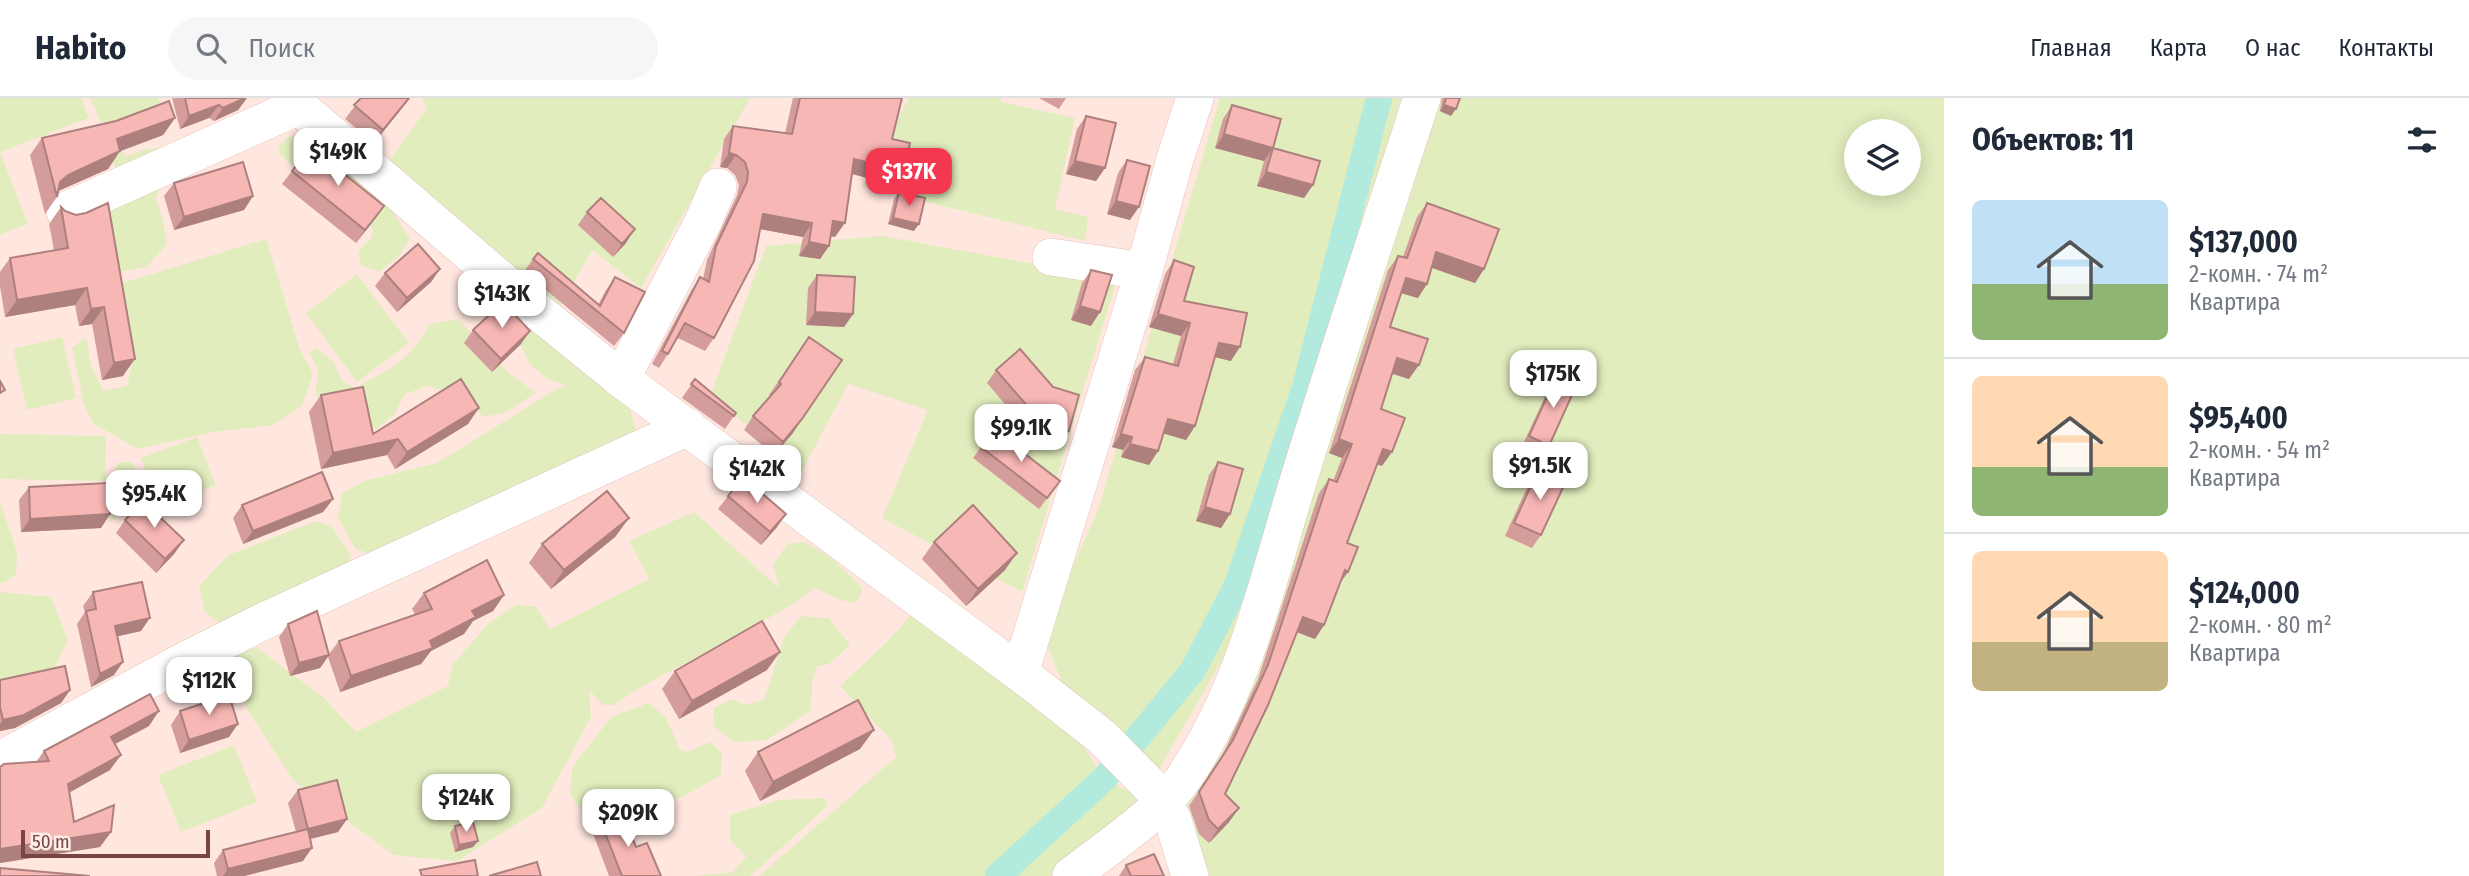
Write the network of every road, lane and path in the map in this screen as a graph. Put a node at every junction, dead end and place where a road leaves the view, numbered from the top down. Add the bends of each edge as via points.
1 (1195, 98) edge
2 (1422, 98) edge
3 (294, 102) edge
4 (719, 187) dead end
5 (65, 211) edge
6 (1051, 257) dead end
7 (1144, 271) junction
8 (621, 379) junction
9 (688, 427) junction
10 (1020, 673) junction
11 (0, 760) edge
12 (1158, 796) junction
13 (1071, 876) edge
14 (1191, 876) edge

1 - 7 street
2 - 12 street via 1244,660 1182,781
3 - 5 street
3 - 8 street
4 - 8 street
6 - 7 street
7 - 10 street
8 - 9 street
9 - 10 street
9 - 11 street via 251,628
10 - 12 street via 1102,737
12 - 13 street
12 - 14 street via 1173,820

